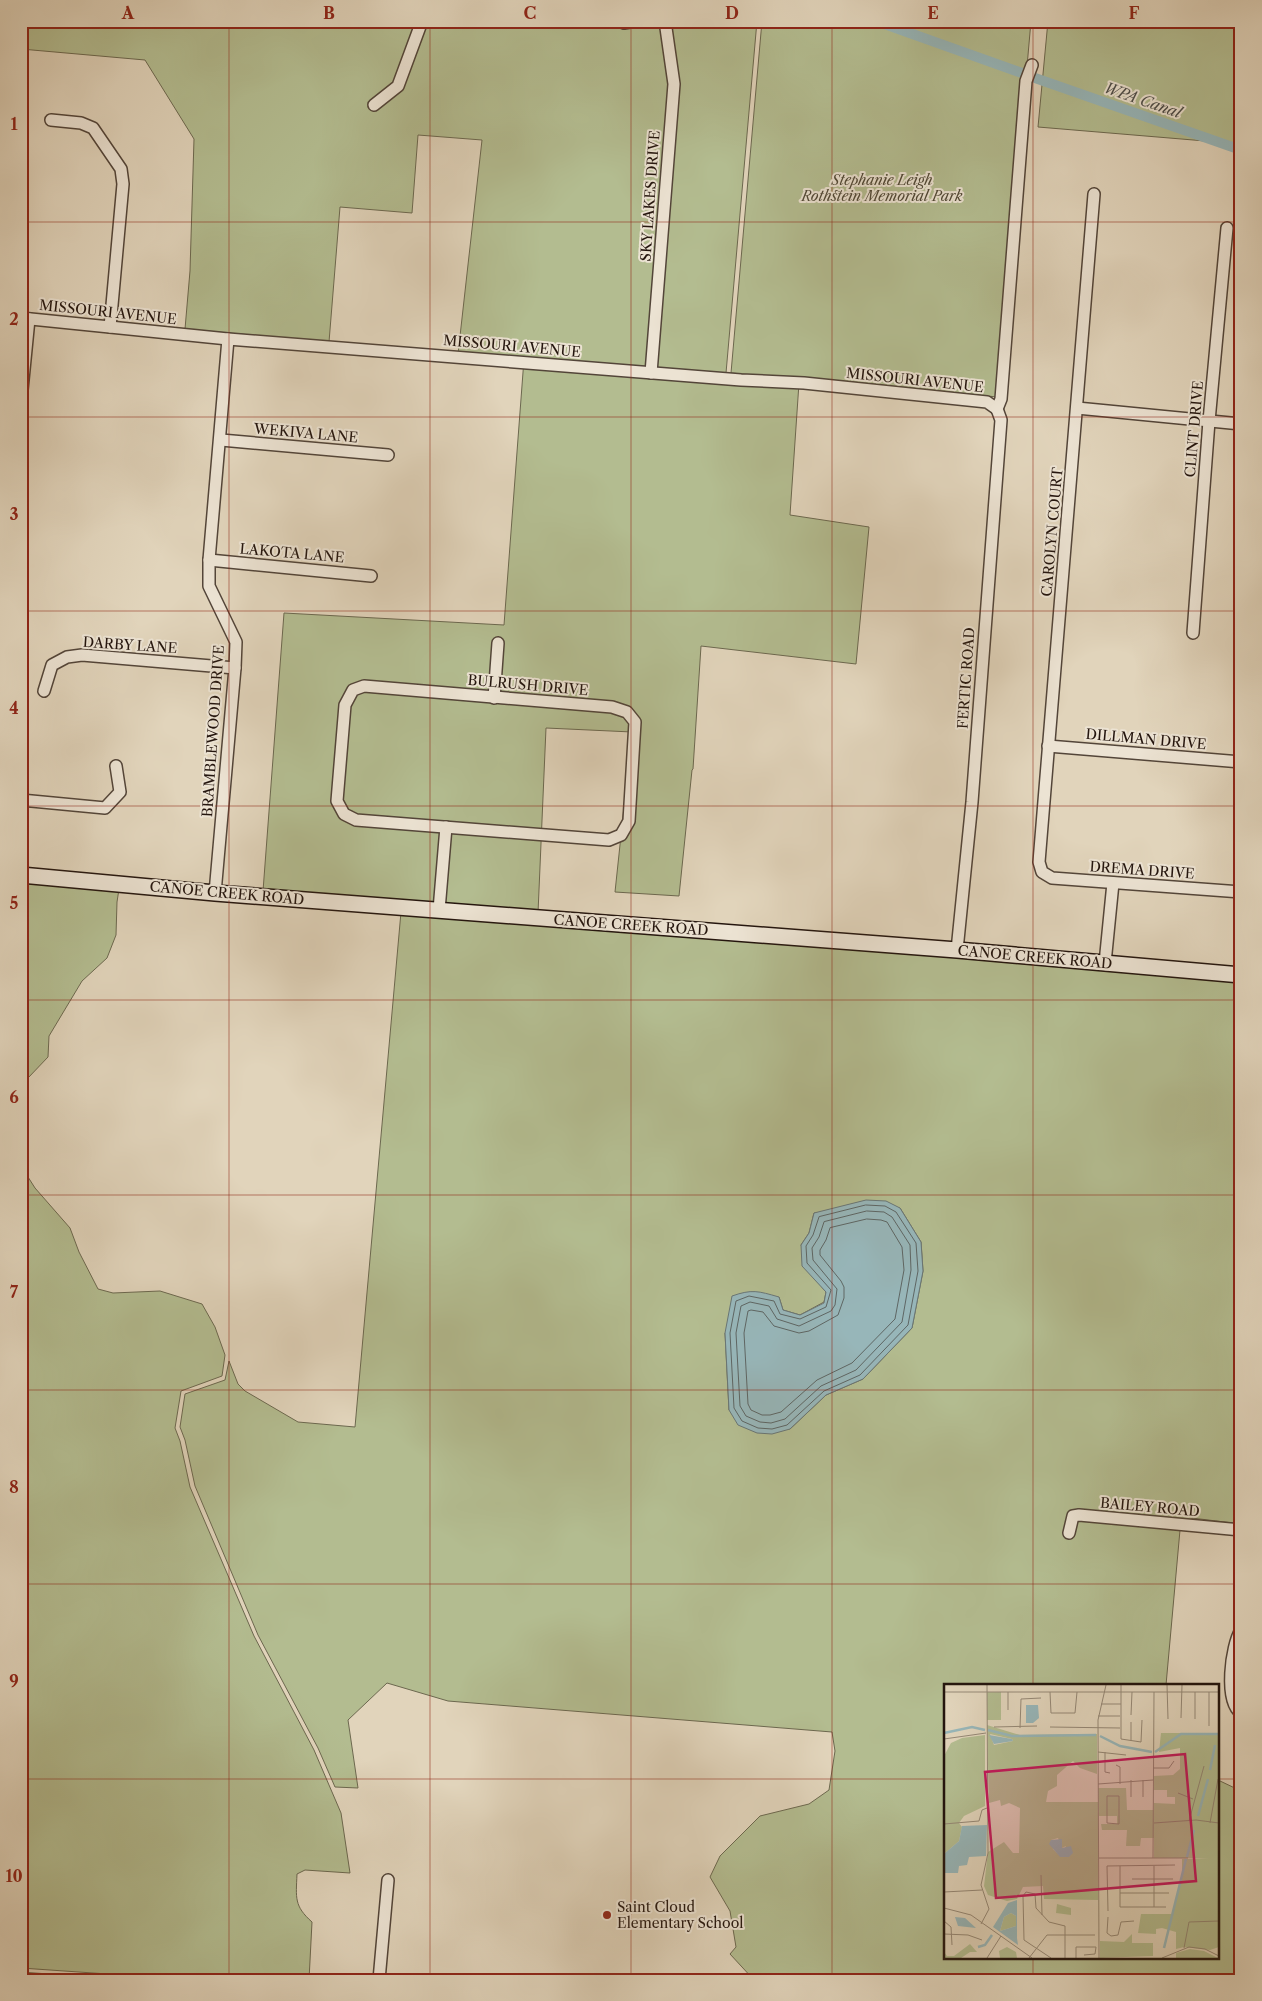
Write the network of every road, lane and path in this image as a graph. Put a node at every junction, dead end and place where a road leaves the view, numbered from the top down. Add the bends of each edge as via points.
1 (422, 21) edge
2 (619, 21) edge
3 (636, 21) edge
4 (665, 21) edge
5 (1032, 65) dead end
6 (374, 105) dead end
7 (51, 120) dead end
8 (1094, 194) dead end
9 (1227, 228) dead end
10 (25, 319) edge
11 (110, 327) junction
12 (228, 338) junction
13 (651, 373) junction
14 (21, 400) edge
15 (1077, 408) junction
16 (997, 409) junction
17 (1209, 421) junction
18 (1241, 424) edge
19 (221, 440) junction
20 (388, 456) dead end
21 (209, 560) junction
22 (372, 576) dead end
23 (1193, 633) dead end
24 (498, 643) dead end
25 (235, 668) junction
26 (44, 691) dead end
27 (494, 698) junction
28 (1048, 746) junction
29 (1241, 762) edge
30 (116, 766) dead end
31 (21, 800) edge
32 (446, 827) junction
33 (1042, 872) joint
34 (21, 875) edge
35 (1113, 883) junction
36 (1241, 892) edge
37 (215, 893) junction
38 (440, 910) junction
39 (957, 950) junction
40 (1105, 963) junction
41 (1241, 975) edge
42 (1241, 1530) edge
43 (1069, 1533) dead end
44 (1241, 1630) edge
45 (1241, 1713) edge
46 (388, 1880) dead end
47 (379, 1980) edge

1 - 6 street via 398,86
2 - 3 street
4 - 13 street, SKY LAKES DRIVE via 674,84
5 - 16 street via 1026,81 1001,399
7 - 11 street via 81,123 93,128 121,169 123,184
8 - 15 street, CAROLYN COURT
9 - 17 street, CLINT DRIVE
10 - 11 street, MISSOURI AVENUE
10 - 14 street
11 - 12 street, MISSOURI AVENUE
12 - 13 street, MISSOURI AVENUE
12 - 19 street, BRAMBLEWOOD DRIVE
13 - 16 street, MISSOURI AVENUE via 804,383 987,402
15 - 17 street
15 - 28 street, CAROLYN COURT
16 - 39 street, FERTIC ROAD via 1002,420
17 - 18 street
17 - 23 street, CLINT DRIVE
19 - 20 street, WEKIVA LANE
19 - 21 street, BRAMBLEWOOD DRIVE
21 - 22 street, LAKOTA LANE
21 - 25 street, BRAMBLEWOOD DRIVE via 209,586 236,642
24 - 27 street
25 - 26 street, DARBY LANE via 67,656 52,665
25 - 37 street, BRAMBLEWOOD DRIVE
27 - 32 street, BULRUSH DRIVE via 364,686 353,690 345,705 337,801 344,814 356,820
27 - 32 street, BULRUSH DRIVE via 612,707 627,712 635,722 629,821 621,835 608,840
28 - 29 street, DILLMAN DRIVE
28 - 33 street, CAROLYN COURT via 1039,862
30 - 31 street via 120,792 105,808
32 - 38 street
33 - 35 street, DREMA DRIVE via 1052,878
34 - 37 main road, CANOE CREEK ROAD
35 - 36 street, DREMA DRIVE
35 - 40 street
37 - 38 main road, CANOE CREEK ROAD
38 - 39 main road, CANOE CREEK ROAD
39 - 40 main road, CANOE CREEK ROAD
40 - 41 main road, CANOE CREEK ROAD
42 - 43 street, BAILEY ROAD via 1078,1515 1073,1516
44 - 45 street via 1233,1652 1231,1698
46 - 47 street

